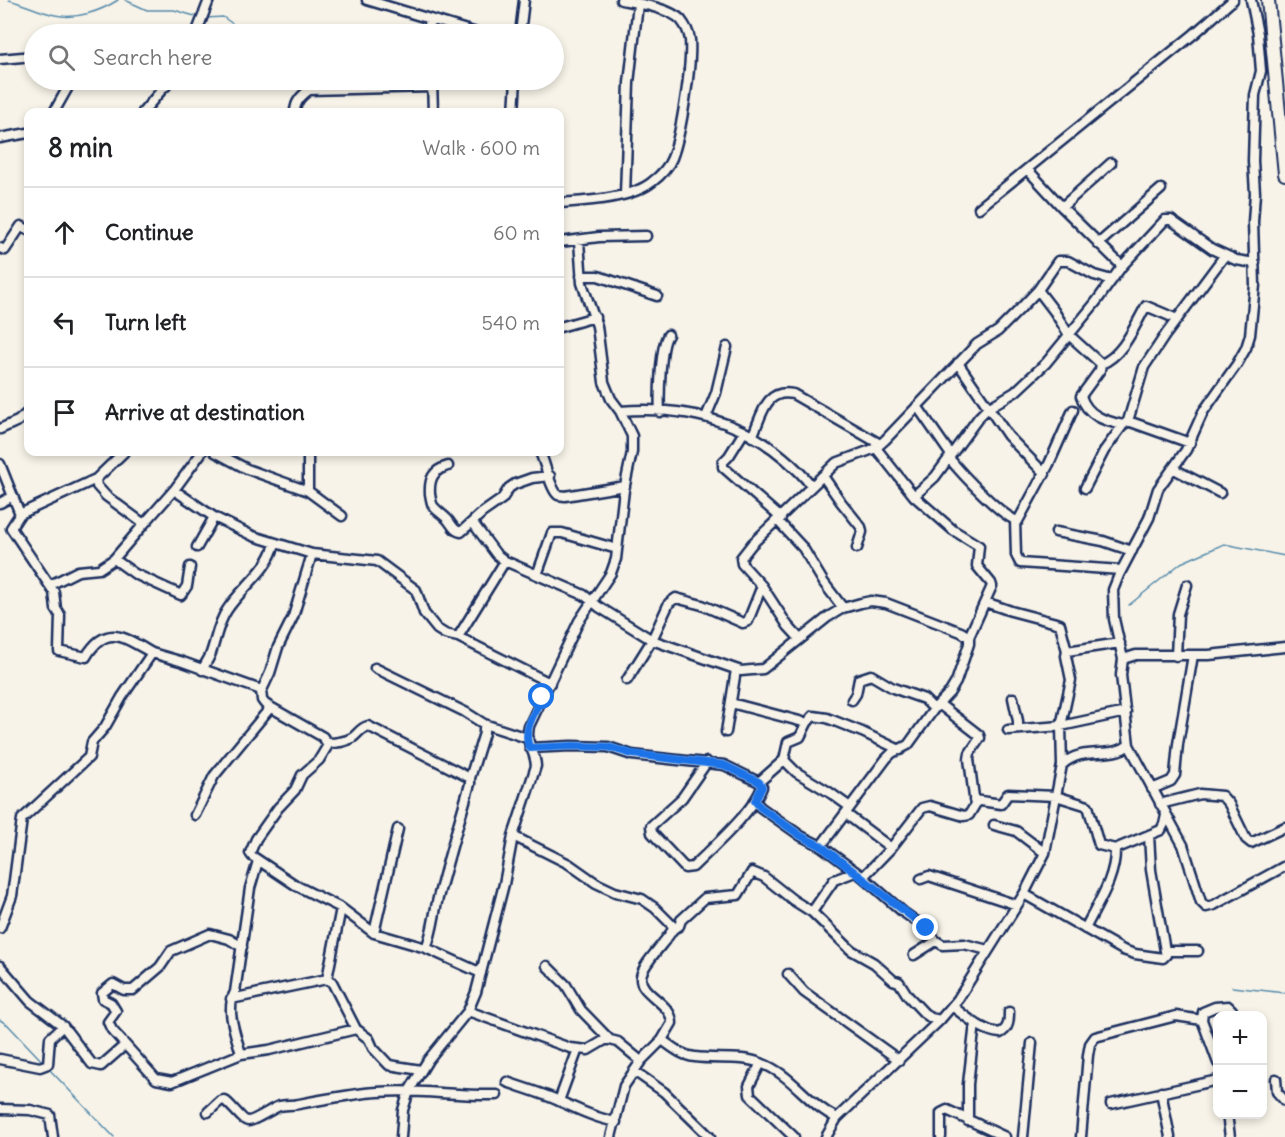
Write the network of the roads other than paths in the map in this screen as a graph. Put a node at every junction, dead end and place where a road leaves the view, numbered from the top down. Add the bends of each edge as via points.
1 (209, 0) edge
2 (367, 0) edge
3 (524, 0) edge
4 (621, 0) edge
5 (1233, 0) edge
6 (1251, 0) edge
7 (1268, 0) edge
8 (638, 4) junction
9 (429, 20) junction
10 (200, 24) edge
11 (429, 24) edge
12 (444, 24) edge
13 (521, 24) edge
14 (24, 57) edge
15 (0, 59) edge
16 (66, 90) edge
17 (162, 90) edge
18 (309, 90) edge
19 (432, 90) edge
20 (515, 90) edge
21 (56, 108) edge
22 (146, 108) edge
23 (295, 108) edge
24 (433, 108) edge
25 (514, 108) edge
26 (24, 134) edge
27 (0, 138) edge
28 (1111, 163) dead end
29 (1027, 169) junction
30 (1285, 174) edge
31 (1161, 189) dead end
32 (625, 194) junction
33 (564, 202) edge
34 (1062, 207) junction
35 (979, 208) dead end
36 (24, 228) edge
37 (646, 236) dead end
38 (579, 241) junction
39 (564, 242) edge
40 (1098, 244) junction
41 (0, 248) edge
42 (1225, 255) junction
43 (1255, 263) junction
44 (1122, 266) junction
45 (581, 276) junction
46 (1112, 280) junction
47 (1038, 290) junction
48 (657, 296) dead end
49 (595, 317) junction
50 (1177, 319) junction
51 (564, 326) edge
52 (668, 335) dead end
53 (1068, 335) junction
54 (727, 347) dead end
55 (958, 363) junction
56 (1101, 364) junction
57 (917, 406) junction
58 (988, 408) junction
59 (1073, 410) dead end
60 (620, 411) junction
61 (660, 412) junction
62 (24, 416) edge
63 (706, 417) junction
64 (1125, 423) junction
65 (0, 429) edge
66 (748, 434) junction
67 (1190, 442) junction
68 (878, 446) junction
69 (119, 456) edge
70 (199, 456) edge
71 (223, 456) edge
72 (309, 456) edge
73 (542, 456) edge
74 (950, 457) junction
75 (0, 464) edge
76 (448, 466) dead end
77 (1174, 469) junction
78 (1045, 474) junction
79 (550, 476) junction
80 (823, 476) junction
81 (96, 479) junction
82 (625, 486) junction
83 (812, 486) junction
84 (1085, 488) dead end
85 (174, 490) junction
86 (308, 491) junction
87 (1220, 493) dead end
88 (13, 496) junction
89 (914, 496) junction
90 (0, 503) edge
91 (20, 514) junction
92 (342, 516) dead end
93 (214, 517) junction
94 (779, 519) junction
95 (1015, 520) junction
96 (473, 523) junction
97 (144, 524) junction
98 (1056, 532) dead end
99 (274, 543) junction
100 (197, 547) dead end
101 (857, 548) dead end
102 (617, 549) junction
103 (1132, 551) junction
104 (312, 555) junction
105 (114, 559) junction
106 (505, 561) junction
107 (190, 567) dead end
108 (1121, 570) junction
109 (537, 575) junction
110 (50, 585) junction
111 (1187, 585) dead end
112 (762, 586) junction
113 (593, 601) junction
114 (986, 602) junction
115 (843, 608) junction
116 (458, 637) junction
117 (969, 637) junction
118 (800, 639) junction
119 (652, 640) junction
120 (1120, 643) junction
121 (1285, 646) edge
122 (1067, 651) junction
123 (152, 653) junction
124 (1193, 655) junction
125 (1176, 656) junction
126 (1124, 659) junction
127 (375, 668) dead end
128 (202, 670) junction
129 (736, 670) junction
130 (627, 680) dead end
131 (550, 683) junction
132 (261, 692) junction
133 (1013, 698) dead end
134 (852, 700) dead end
135 (731, 702) junction
136 (936, 707) junction
137 (270, 708) junction
138 (1125, 712) junction
139 (807, 723) junction
140 (484, 724) junction
141 (1061, 726) junction
142 (1018, 729) junction
143 (1008, 730) dead end
144 (726, 732) dead end
145 (526, 738) junction
146 (327, 743) junction
147 (1129, 745) junction
148 (530, 748) junction
149 (900, 750) junction
150 (784, 760) junction
151 (706, 762) junction
152 (1062, 765) junction
153 (470, 778) junction
154 (759, 782) junction
155 (1152, 789) junction
156 (1056, 796) junction
157 (974, 800) junction
158 (755, 801) junction
159 (1160, 804) junction
160 (848, 811) junction
161 (195, 815) dead end
162 (1166, 815) junction
163 (994, 825) dead end
164 (1285, 827) edge
165 (398, 829) dead end
166 (1149, 835) junction
167 (513, 836) junction
168 (821, 846) junction
169 (891, 848) junction
170 (1115, 849) junction
171 (1045, 853) junction
172 (258, 861) junction
173 (1285, 866) edge
174 (855, 872) junction
175 (863, 877) junction
176 (921, 879) dead end
177 (1024, 894) junction
178 (1017, 905) junction
179 (341, 908) junction
180 (812, 912) junction
181 (0, 928) edge
182 (673, 929) junction
183 (1085, 929) junction
184 (374, 933) junction
185 (936, 941) junction
186 (242, 947) junction
187 (426, 948) junction
188 (988, 950) junction
189 (1165, 951) junction
190 (1198, 951) dead end
191 (914, 955) dead end
192 (0, 966) edge
193 (547, 966) dead end
194 (481, 973) junction
195 (788, 974) dead end
196 (327, 979) junction
197 (231, 999) junction
198 (952, 1006) junction
199 (468, 1011) junction
200 (1232, 1011) edge
201 (1009, 1012) dead end
202 (940, 1020) junction
203 (1202, 1020) junction
204 (975, 1023) junction
205 (63, 1026) junction
206 (356, 1029) junction
207 (610, 1040) junction
208 (662, 1041) junction
209 (1032, 1044) dead end
210 (125, 1045) junction
211 (578, 1049) junction
212 (1213, 1050) edge
213 (241, 1054) junction
214 (0, 1059) edge
215 (898, 1060) junction
216 (641, 1061) junction
217 (761, 1063) junction
218 (421, 1070) junction
219 (634, 1071) junction
220 (1276, 1078) dead end
221 (1213, 1081) edge
222 (507, 1082) dead end
223 (409, 1091) junction
224 (1161, 1092) junction
225 (497, 1095) dead end
226 (559, 1101) junction
227 (1285, 1101) edge
228 (1111, 1104) dead end
229 (0, 1108) edge
230 (208, 1112) dead end
231 (837, 1118) junction
232 (1228, 1119) edge
233 (968, 1121) junction
234 (616, 1122) junction
235 (53, 1137) edge
236 (401, 1137) edge
237 (611, 1137) edge
238 (710, 1137) edge
239 (795, 1137) edge
240 (826, 1137) edge
241 (941, 1137) edge
242 (1005, 1137) edge
243 (1023, 1137) edge
244 (1081, 1137) edge
245 (1170, 1137) edge
246 (1230, 1137) edge

1 - 10 street
2 - 9 street
3 - 13 street
4 - 8 street
5 - 29 street
6 - 43 street via 1261,71 1255,95
7 - 30 highway
8 - 32 street via 629,83
8 - 32 street via 675,14 682,21 690,39 688,69 672,158 651,183
9 - 11 street
9 - 12 street
14 - 15 street
16 - 21 street
17 - 22 street
18 - 23 street
19 - 24 street
20 - 25 street
26 - 27 street
28 - 34 street
29 - 34 street
29 - 35 street
31 - 40 street
32 - 33 street
34 - 40 street
36 - 41 street via 21,226 5,250
37 - 38 street
38 - 39 street
38 - 45 street
40 - 44 street
42 - 43 street
42 - 44 street via 1168,220
42 - 50 street
43 - 67 street via 1254,309 1246,348 1203,412
44 - 46 street
45 - 48 street via 598,276
45 - 49 street
46 - 47 street via 1063,260 1053,265
46 - 53 street
47 - 53 street
47 - 55 street via 1007,323
49 - 51 street
49 - 60 street via 604,382
50 - 56 street via 1146,306 1126,341 1109,361
50 - 64 street via 1144,367
52 - 61 street via 663,351
53 - 56 street
53 - 58 street via 1031,379
54 - 63 street
55 - 57 street
55 - 58 street
56 - 64 street via 1081,396 1084,405 1099,418
57 - 68 street
57 - 74 street
58 - 74 street
58 - 78 street via 1008,436
59 - 78 street
60 - 61 street
60 - 82 street via 633,444
61 - 63 street
62 - 65 street
63 - 66 street
64 - 67 street
64 - 84 street via 1104,451
66 - 68 street via 770,398 786,392
66 - 83 street via 784,456
66 - 94 street via 723,462 723,467
67 - 77 street
68 - 80 street via 836,464
68 - 89 street
69 - 81 street
70 - 85 street
71 - 86 street
72 - 86 street
73 - 79 street
74 - 89 street
74 - 95 street via 964,477
75 - 88 street
76 - 96 street via 431,477 434,507 456,531 464,531
77 - 87 street
77 - 103 street via 1158,489
78 - 95 street
79 - 82 street via 552,488 565,496
79 - 96 street via 515,484
80 - 83 street
80 - 101 street via 861,527
81 - 91 street
81 - 97 street via 98,488
82 - 102 street
83 - 94 street
85 - 93 street
85 - 97 street
86 - 92 street
88 - 90 street
88 - 91 street
89 - 114 street via 953,530 979,546 977,566 992,584
91 - 110 street via 11,528
93 - 99 street
93 - 100 street
94 - 112 street via 741,558
94 - 115 street
95 - 108 street via 1016,555 1020,563
96 - 106 street
97 - 105 street
98 - 103 street
99 - 104 street
99 - 128 street via 266,564 226,610
102 - 109 street via 552,534
102 - 113 street via 611,573
103 - 108 street
104 - 116 street via 377,561 416,590 424,613 437,629
104 - 132 street via 293,617
105 - 107 street via 135,574 181,595
105 - 110 street
106 - 109 street
106 - 116 street
108 - 120 street via 1113,590
109 - 113 street
110 - 123 street via 60,615 59,651 86,657 100,639 111,635
111 - 125 street via 1178,614
112 - 118 street
112 - 119 street via 748,621 743,623 676,598 669,603
113 - 119 street
113 - 131 street via 579,621
114 - 117 street
114 - 122 street via 1060,624
115 - 117 street via 871,601 886,603
115 - 118 street
116 - 131 street
117 - 136 street via 956,682
118 - 129 street via 763,669
119 - 129 street
119 - 130 street
120 - 122 street
120 - 126 street
121 - 124 street
122 - 141 street via 1071,680
123 - 128 street
123 - 181 street via 92,742 89,757 22,819 12,896
124 - 125 street
124 - 155 street via 1174,779
125 - 126 street via 1136,655
126 - 138 street via 1121,675
127 - 140 street
128 - 132 street
129 - 135 street
131 - 145 street
132 - 137 street via 261,700
133 - 142 street
134 - 136 street via 860,678 871,675
135 - 139 street
135 - 144 street
136 - 149 street
136 - 157 street via 979,735 969,759
137 - 146 street via 323,737
137 - 161 street via 214,776
138 - 141 street
138 - 147 street
139 - 149 street via 813,716 827,718
139 - 150 street via 800,737 788,742
140 - 145 street
140 - 153 street
141 - 142 street
141 - 152 street
142 - 143 street
145 - 148 street
146 - 153 street via 354,737 368,726
146 - 172 street via 328,748 302,775 252,846 250,853
147 - 152 street via 1122,750 1072,756
147 - 155 street
148 - 151 street via 608,747 632,754
148 - 167 street via 536,766
149 - 160 street via 886,759
150 - 154 street
150 - 160 street via 829,792
151 - 154 street via 724,765
151 - 158 street via 682,798 651,826 652,833 685,868 693,867
152 - 156 street
153 - 187 street
154 - 158 street via 762,787
155 - 159 street
156 - 157 street via 1008,794 998,804
156 - 170 street via 1088,806 1099,845
156 - 171 street
157 - 169 street via 973,811 964,816 930,806 922,808
158 - 168 street via 801,836
159 - 162 street
159 - 164 street via 1200,794 1222,796 1251,843
160 - 168 street
160 - 169 street
162 - 166 street via 1161,830
162 - 173 street via 1206,907
163 - 171 street via 1016,831
165 - 184 street
166 - 170 street
166 - 189 street via 1152,881
167 - 182 street via 569,864 596,883 642,899
167 - 194 street
168 - 174 street
169 - 175 street
170 - 183 street via 1112,873
171 - 177 street
172 - 179 street
172 - 186 street
174 - 175 street
174 - 180 street via 834,880
175 - 185 street via 926,928
176 - 178 street via 929,876
177 - 178 street
177 - 183 street
178 - 188 street
179 - 184 street
179 - 196 street
180 - 182 street via 752,872 738,895 705,898
180 - 202 street via 851,950 899,982 924,1013
182 - 208 street via 641,977 646,989 670,1013 672,1023
183 - 189 street via 1135,954 1163,958
184 - 187 street
185 - 188 street
185 - 191 street
186 - 197 street
186 - 210 street via 210,934 171,951 160,967 133,990 113,984 109,987 102,993 103,999 116,1011 108,1022
187 - 194 street
188 - 198 street
189 - 190 street
192 - 205 street via 30,1001
193 - 207 street
194 - 199 street
195 - 215 street via 804,992
196 - 197 street
196 - 206 street
197 - 213 street via 232,1022
198 - 202 street
198 - 204 street
199 - 211 street
199 - 218 street
200 - 203 street via 1228,1006 1215,1007 1203,1012
201 - 204 street via 1007,1028 1000,1033 989,1032
202 - 215 street
203 - 212 street
203 - 244 street via 1176,1016 1095,1037 1088,1055
204 - 233 street
205 - 210 street via 92,1064 101,1066
205 - 214 street via 50,1038 48,1064 40,1067
206 - 213 street
206 - 218 street via 389,1065
207 - 211 street via 588,1050
207 - 216 street
208 - 216 street
208 - 217 street via 695,1057
209 - 243 street
210 - 213 street via 156,1079 172,1082
211 - 226 street
215 - 231 street
216 - 219 street
217 - 231 street
217 - 239 street via 749,1086 750,1095
218 - 223 street
219 - 234 street via 624,1086
219 - 238 street via 664,1092
220 - 227 street via 1277,1092
221 - 224 street
222 - 226 street
223 - 225 street
223 - 230 street via 282,1105 250,1121 224,1100
223 - 236 street
224 - 228 street
224 - 245 street
226 - 234 street
229 - 235 street via 51,1114
231 - 240 street
232 - 246 street
233 - 241 street via 947,1110 941,1113
233 - 242 street
234 - 237 street

